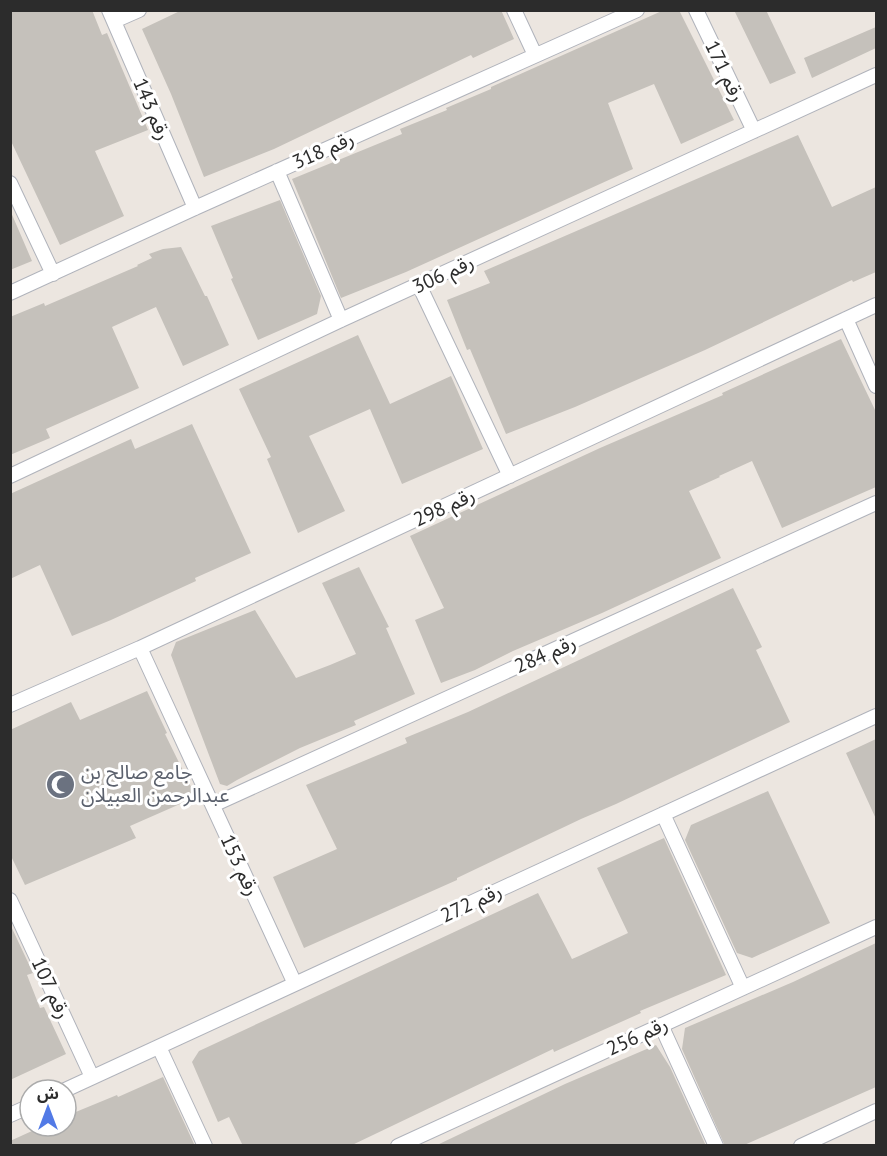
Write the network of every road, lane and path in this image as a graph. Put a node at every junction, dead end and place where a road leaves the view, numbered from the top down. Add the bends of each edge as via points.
1 (139, 10) edge
2 (514, 10) edge
3 (637, 10) edge
4 (696, 10) edge
5 (112, 16) edge
6 (535, 55) junction
7 (876, 75) edge
8 (754, 132) junction
9 (277, 171) junction
10 (10, 183) edge
11 (195, 208) junction
12 (53, 274) junction
13 (419, 285) junction
14 (10, 293) edge
15 (876, 305) edge
16 (846, 319) junction
17 (341, 320) junction
18 (876, 386) edge
19 (10, 476) edge
20 (510, 476) junction
21 (876, 503) edge
22 (140, 648) junction
23 (10, 705) edge
24 (876, 716) edge
25 (213, 805) junction
26 (663, 814) junction
27 (11, 900) edge
28 (876, 927) edge
29 (295, 984) junction
30 (743, 988) junction
31 (661, 1025) junction
32 (159, 1047) junction
33 (92, 1077) junction
34 (78, 1084) edge
35 (876, 1111) edge
36 (206, 1146) edge
37 (398, 1146) edge
38 (716, 1146) edge
39 (801, 1146) edge

1 - 5 street
2 - 6 street
3 - 6 street, رقم 318
4 - 8 street, رقم 171
5 - 11 street, رقم 143
6 - 9 street, رقم 318
7 - 8 street, رقم 306
8 - 13 street, رقم 306
9 - 11 street, رقم 318
9 - 17 street
10 - 12 street
11 - 12 street, رقم 318
12 - 14 street, رقم 318
13 - 17 street, رقم 306
13 - 20 street
15 - 16 street, رقم 298
16 - 18 street
16 - 20 street, رقم 298
17 - 19 street, رقم 306
20 - 22 street, رقم 298
21 - 25 street, رقم 284
22 - 23 street, رقم 298
22 - 25 street, رقم 153
24 - 26 street, رقم 272
25 - 29 street, رقم 153
26 - 29 street, رقم 272
26 - 30 street
27 - 33 street, رقم 107
28 - 30 street, رقم 256
29 - 32 street, رقم 272
30 - 31 street, رقم 256
31 - 37 street, رقم 256
31 - 38 street
32 - 33 street, رقم 272
32 - 36 street
33 - 34 street, رقم 272
35 - 39 street

